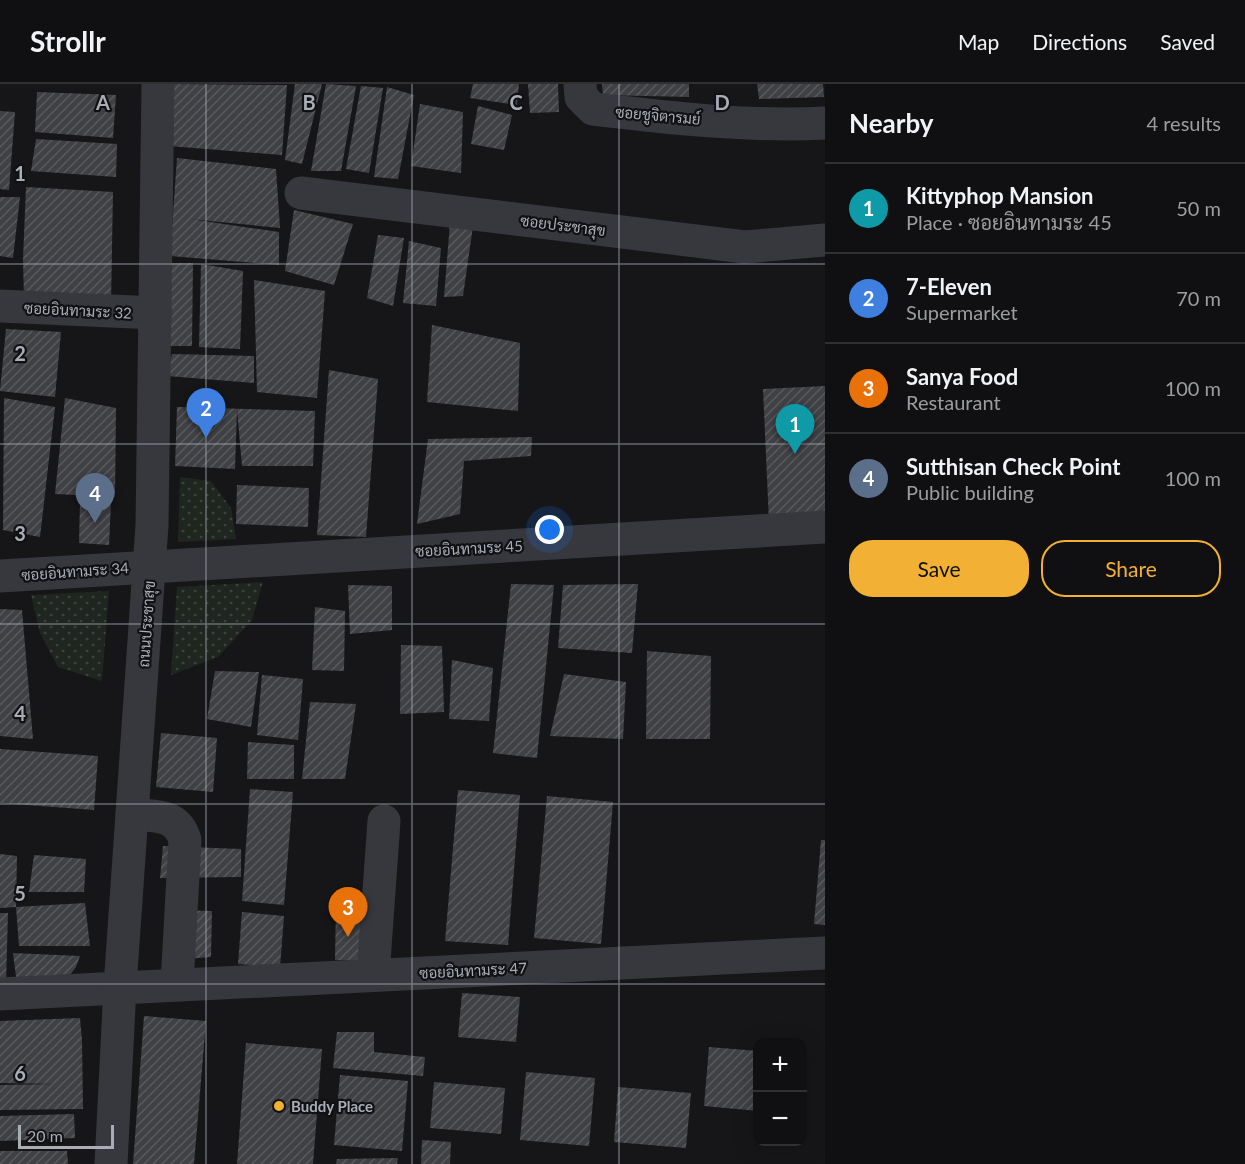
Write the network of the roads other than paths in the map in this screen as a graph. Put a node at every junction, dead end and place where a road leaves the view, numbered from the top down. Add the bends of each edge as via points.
1 (158, 84) edge
2 (580, 84) edge
3 (825, 123) edge
4 (302, 194) dead end
5 (825, 240) edge
6 (0, 306) edge
7 (156, 313) junction
8 (825, 527) edge
9 (150, 566) junction
10 (0, 576) edge
11 (132, 814) junction
12 (384, 821) dead end
13 (825, 953) edge
14 (373, 975) junction
15 (177, 984) junction
16 (120, 987) junction
17 (0, 994) edge
18 (111, 1164) edge

1 - 7 street, ถนนประชาสุข
2 - 3 street, ซอยชูจิตารมย์ via 581,97 593,109 659,117 792,125
4 - 5 street, ซอยประชาสุข via 745,247
6 - 7 street, ซอยอินทามระ 32
7 - 9 street, ถนนประชาสุข
8 - 9 street, ซอยอินทามระ 45
9 - 10 street, ซอยอินทามระ 34
9 - 11 street, ถนนประชาสุข
11 - 15 street via 170,818 182,830 185,840
11 - 16 street, ถนนประชาสุข
12 - 14 street
13 - 14 street, ซอยอินทามระ 47
14 - 15 street, ซอยอินทามระ 47
15 - 16 street, ซอยอินทามระ 47
16 - 17 street, ซอยอินทามระ 47
16 - 18 street, ถนนประชาสุข

